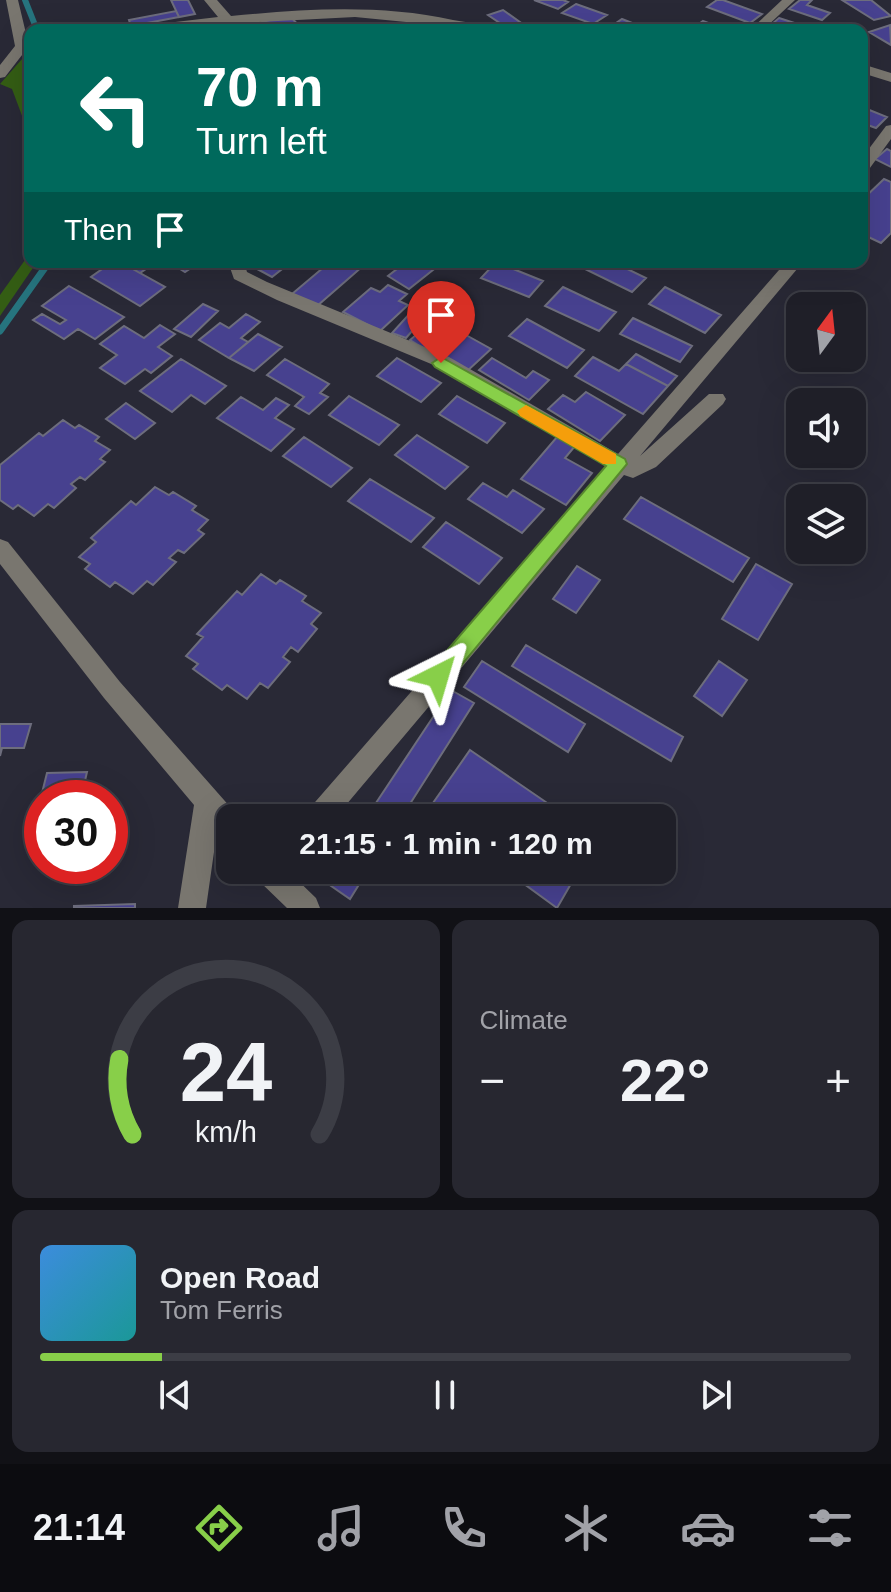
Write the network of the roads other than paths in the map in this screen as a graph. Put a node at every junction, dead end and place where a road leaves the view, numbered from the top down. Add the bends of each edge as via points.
1 (12, 0) edge
2 (210, 0) edge
3 (789, 0) edge
4 (231, 24) edge
5 (241, 24) edge
6 (456, 24) edge
7 (763, 24) edge
8 (24, 39) edge
9 (24, 48) edge
10 (868, 70) edge
11 (0, 74) edge
12 (891, 78) edge
13 (891, 129) edge
14 (868, 169) edge
15 (238, 268) edge
16 (790, 268) edge
17 (716, 399) dead end
18 (618, 464) junction
19 (0, 548) edge
20 (208, 801) junction
21 (330, 804) edge
22 (216, 810) edge
23 (283, 884) edge
24 (192, 908) edge
25 (306, 908) edge

1 - 8 street
2 - 4 street
3 - 7 street
5 - 6 street via 367,10
9 - 11 street
10 - 12 street
13 - 14 street
15 - 18 street via 252,282 321,315 415,348
16 - 18 street
17 - 18 street via 649,461 633,470
18 - 21 street
19 - 20 street
20 - 22 street
20 - 24 street
23 - 25 street

